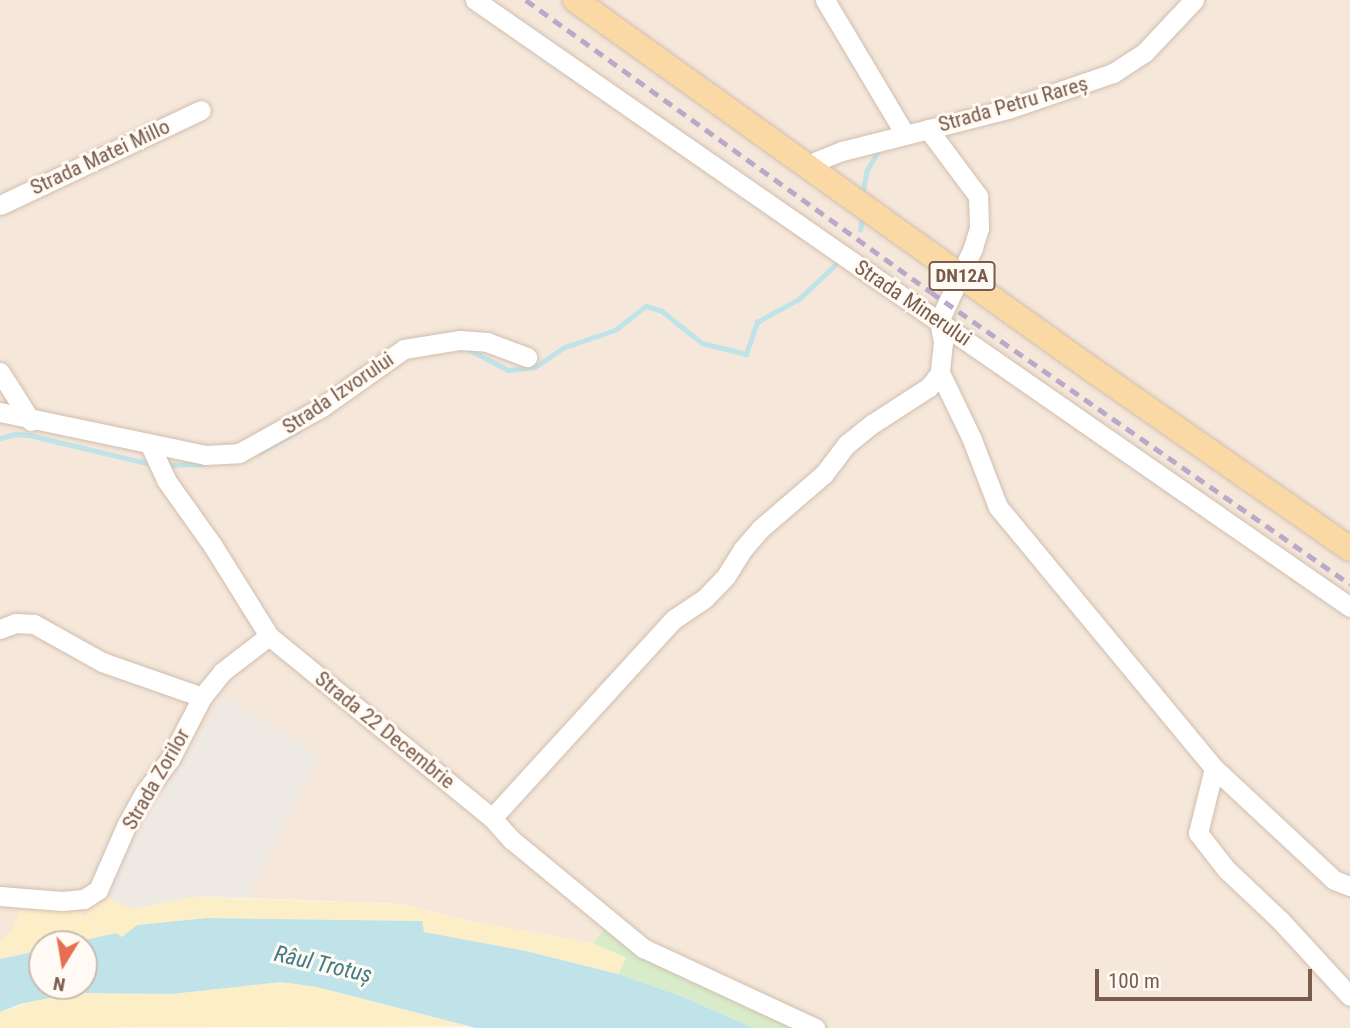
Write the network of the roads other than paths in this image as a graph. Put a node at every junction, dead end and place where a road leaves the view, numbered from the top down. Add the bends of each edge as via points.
1 (475, 0) edge
2 (575, 0) edge
3 (825, 0) edge
4 (1194, 0) edge
5 (201, 110) dead end
6 (928, 129) junction
7 (905, 134) junction
8 (807, 165) junction
9 (0, 205) edge
10 (960, 275) junction
11 (939, 321) junction
12 (527, 357) dead end
13 (0, 372) edge
14 (940, 373) junction
15 (0, 412) edge
16 (31, 421) junction
17 (156, 458) junction
18 (1350, 550) edge
19 (1350, 607) edge
20 (0, 629) edge
21 (269, 636) junction
22 (202, 697) junction
23 (1214, 768) junction
24 (492, 818) junction
25 (1350, 886) edge
26 (0, 896) edge
27 (1350, 996) edge
28 (815, 1028) edge

1 - 11 street, Strada Minerului
2 - 8 main road, DN12A
3 - 7 street
4 - 6 street, Strada Petru Rareș via 1144,53 1112,73 1008,109
5 - 9 street, Strada Matei Millo
6 - 7 street, Strada Petru Rareș
6 - 10 street via 978,196 979,228
7 - 8 street, Strada Petru Rareș
8 - 10 main road, DN12A
10 - 11 street
10 - 18 main road, DN12A
11 - 14 street via 943,342
11 - 19 street, Strada Minerului
12 - 17 street, Strada Izvorului via 487,342 460,340 404,349 323,407 239,453
13 - 16 street
14 - 23 street via 998,507
14 - 24 street via 929,387 847,444 824,474 760,530 726,576 705,598 674,619
15 - 16 street
16 - 17 street
17 - 21 street, Strada 22 Decembrie
20 - 22 street via 16,623 34,624 102,662
21 - 22 street, Strada Zorilor via 222,672
21 - 24 street, Strada 22 Decembrie
22 - 26 street, Strada Zorilor via 170,759 127,824 98,890 84,899 62,901
23 - 25 street via 1334,880
23 - 27 street via 1198,833 1226,869
24 - 28 street, Strada 22 Decembrie via 643,948

